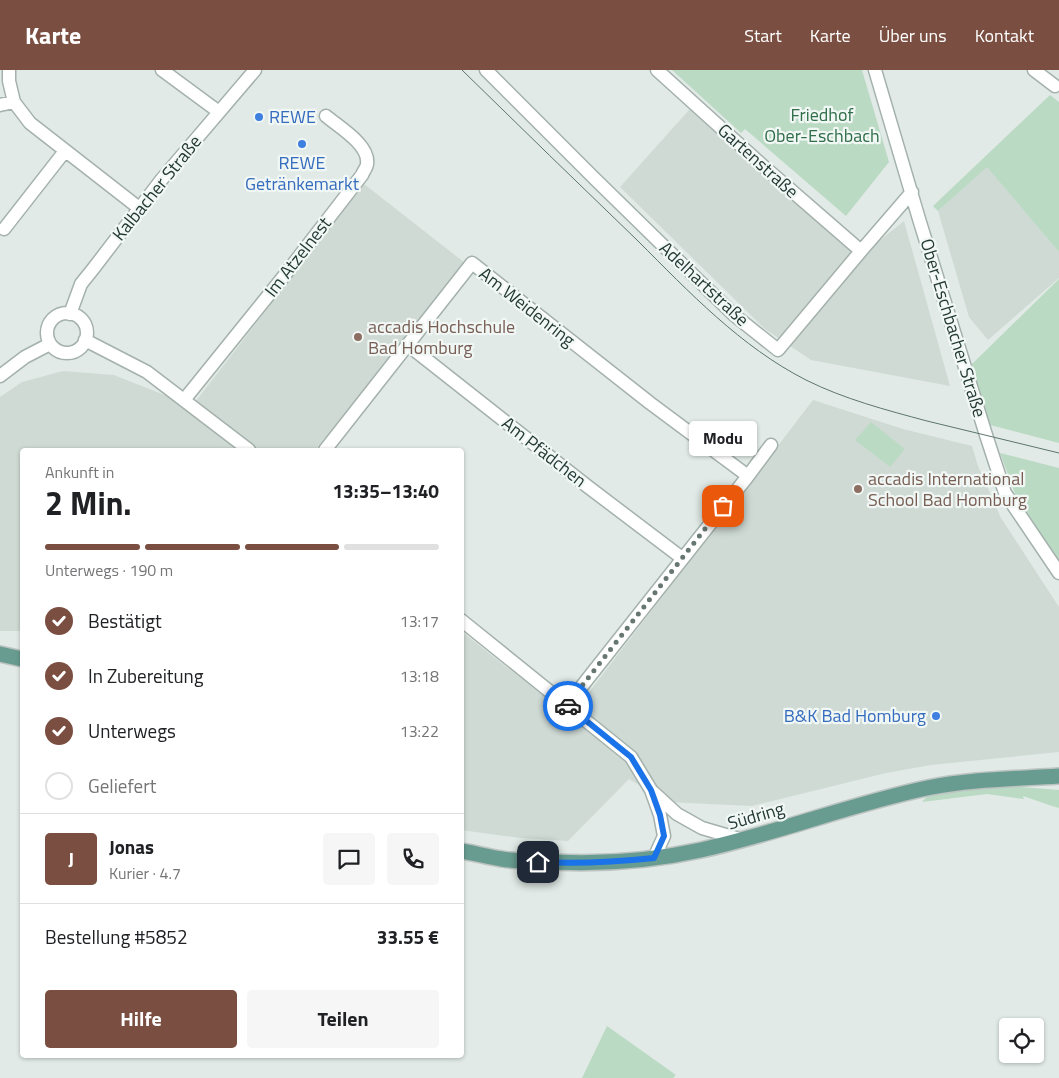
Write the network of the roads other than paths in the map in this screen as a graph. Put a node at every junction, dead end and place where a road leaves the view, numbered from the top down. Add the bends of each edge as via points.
1 (9, 70) edge
2 (162, 70) edge
3 (255, 70) edge
4 (486, 70) edge
5 (657, 70) edge
6 (875, 70) edge
7 (1034, 70) edge
8 (1055, 86) dead end
9 (14, 102) junction
10 (0, 106) edge
11 (219, 112) junction
12 (326, 116) dead end
13 (66, 151) junction
14 (912, 192) junction
15 (139, 208) junction
16 (4, 229) dead end
17 (861, 251) junction
18 (70, 314) junction
19 (85, 340) junction
20 (50, 344) junction
21 (408, 345) junction
22 (0, 376) edge
23 (184, 400) junction
24 (770, 445) dead end
25 (246, 448) edge
26 (327, 448) edge
27 (748, 476) junction
28 (682, 558) junction
29 (1059, 574) edge
30 (464, 622) edge
31 (0, 654) edge
32 (20, 659) edge
33 (567, 705) junction
34 (1059, 776) edge
35 (1033, 778) junction
36 (1059, 781) edge
37 (651, 790) junction
38 (743, 840) junction
39 (464, 852) edge
40 (654, 858) junction

1 - 9 street
2 - 11 street
3 - 11 street, Kalbacher Straße
4 - 17 street, Adelhartstraße via 734,315 778,350
5 - 17 street, Gartenstraße
6 - 14 street, Ober-Eschbacher Straße
7 - 8 street
9 - 10 street
9 - 13 street via 30,123
11 - 15 street, Kalbacher Straße
12 - 23 street, Im Atzelnest via 363,148 367,165 284,276
13 - 15 street
13 - 16 street
14 - 17 street, Adelhartstraße
14 - 29 street, Ober-Eschbacher Straße via 1006,493
15 - 18 street, Kalbacher Straße via 81,284
18 - 19 street via 82,320
18 - 20 street via 51,320 47,332
19 - 20 street via 78,350 66,353 59,352
19 - 23 street via 148,372
20 - 22 street via 25,357
21 - 26 street, Am Weidenring
21 - 27 street, Am Weidenring via 472,263 635,392
21 - 28 street, Am Pfädchen
23 - 25 street
24 - 27 street
27 - 28 street
28 - 33 street
30 - 33 street
31 - 32 main road
33 - 37 street via 631,757
34 - 35 main road, Südring
35 - 36 main road
35 - 38 main road, Südring via 959,782 928,788
37 - 38 street via 677,814 702,828
37 - 40 street via 664,836
38 - 40 main road, Südring
39 - 40 main road, Südring via 503,859 556,863

